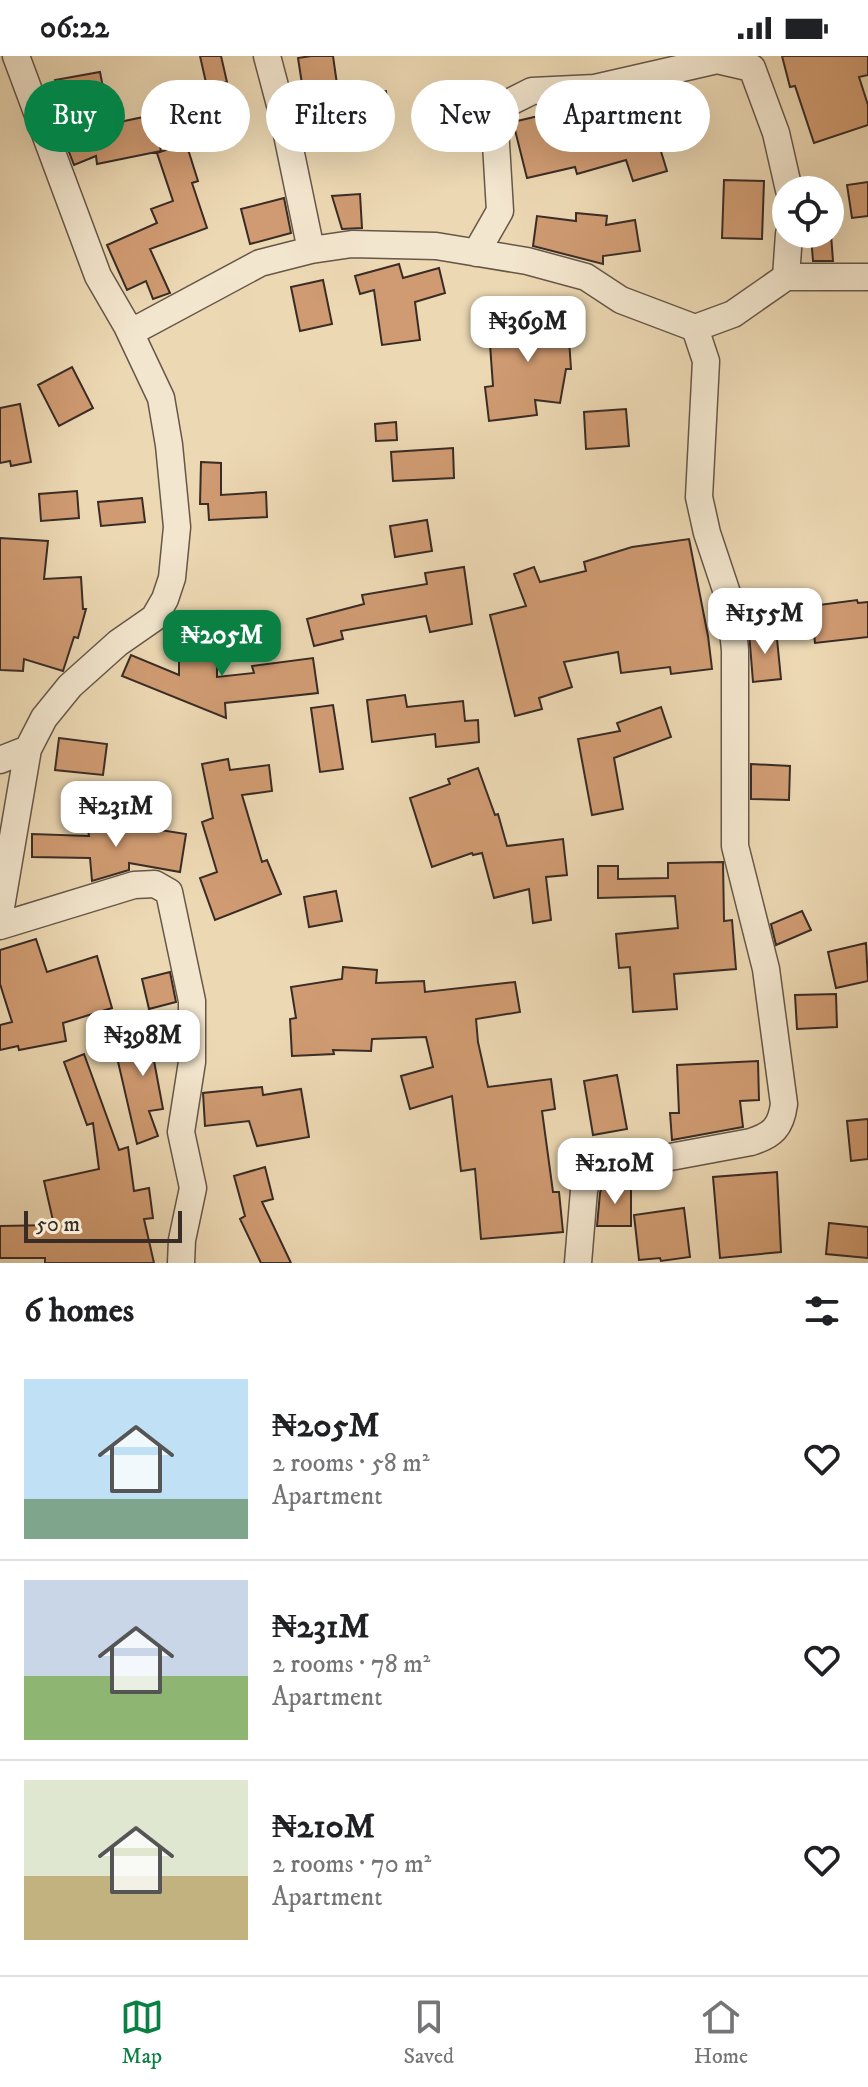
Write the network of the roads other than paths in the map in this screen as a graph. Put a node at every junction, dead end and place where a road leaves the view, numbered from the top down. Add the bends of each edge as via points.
1 (16, 56) edge
2 (267, 56) edge
3 (786, 176) edge
4 (788, 248) edge
5 (311, 250) junction
6 (476, 253) junction
7 (786, 277) junction
8 (868, 277) edge
9 (127, 326) junction
10 (695, 328) junction
11 (28, 749) junction
12 (0, 760) edge
13 (0, 913) edge
14 (0, 926) edge
15 (181, 1263) edge
16 (578, 1263) edge

1 - 9 street via 98,276
2 - 5 street
3 - 6 street via 752,68 717,60 595,88 532,91 494,110 500,211
4 - 7 street
5 - 6 street via 352,244 436,246
5 - 9 street via 260,263 139,328
6 - 10 street via 586,277 621,300
7 - 8 street
7 - 10 street via 733,314
9 - 11 street via 161,398 177,527 172,578 154,618 70,686
10 - 16 street via 706,361 699,497 730,602 735,650 735,846 766,969 784,1104 774,1132 751,1142 589,1174
11 - 12 street
11 - 13 street
14 - 15 street via 134,885 155,884 169,892 192,1001 192,1062 181,1132 193,1188

